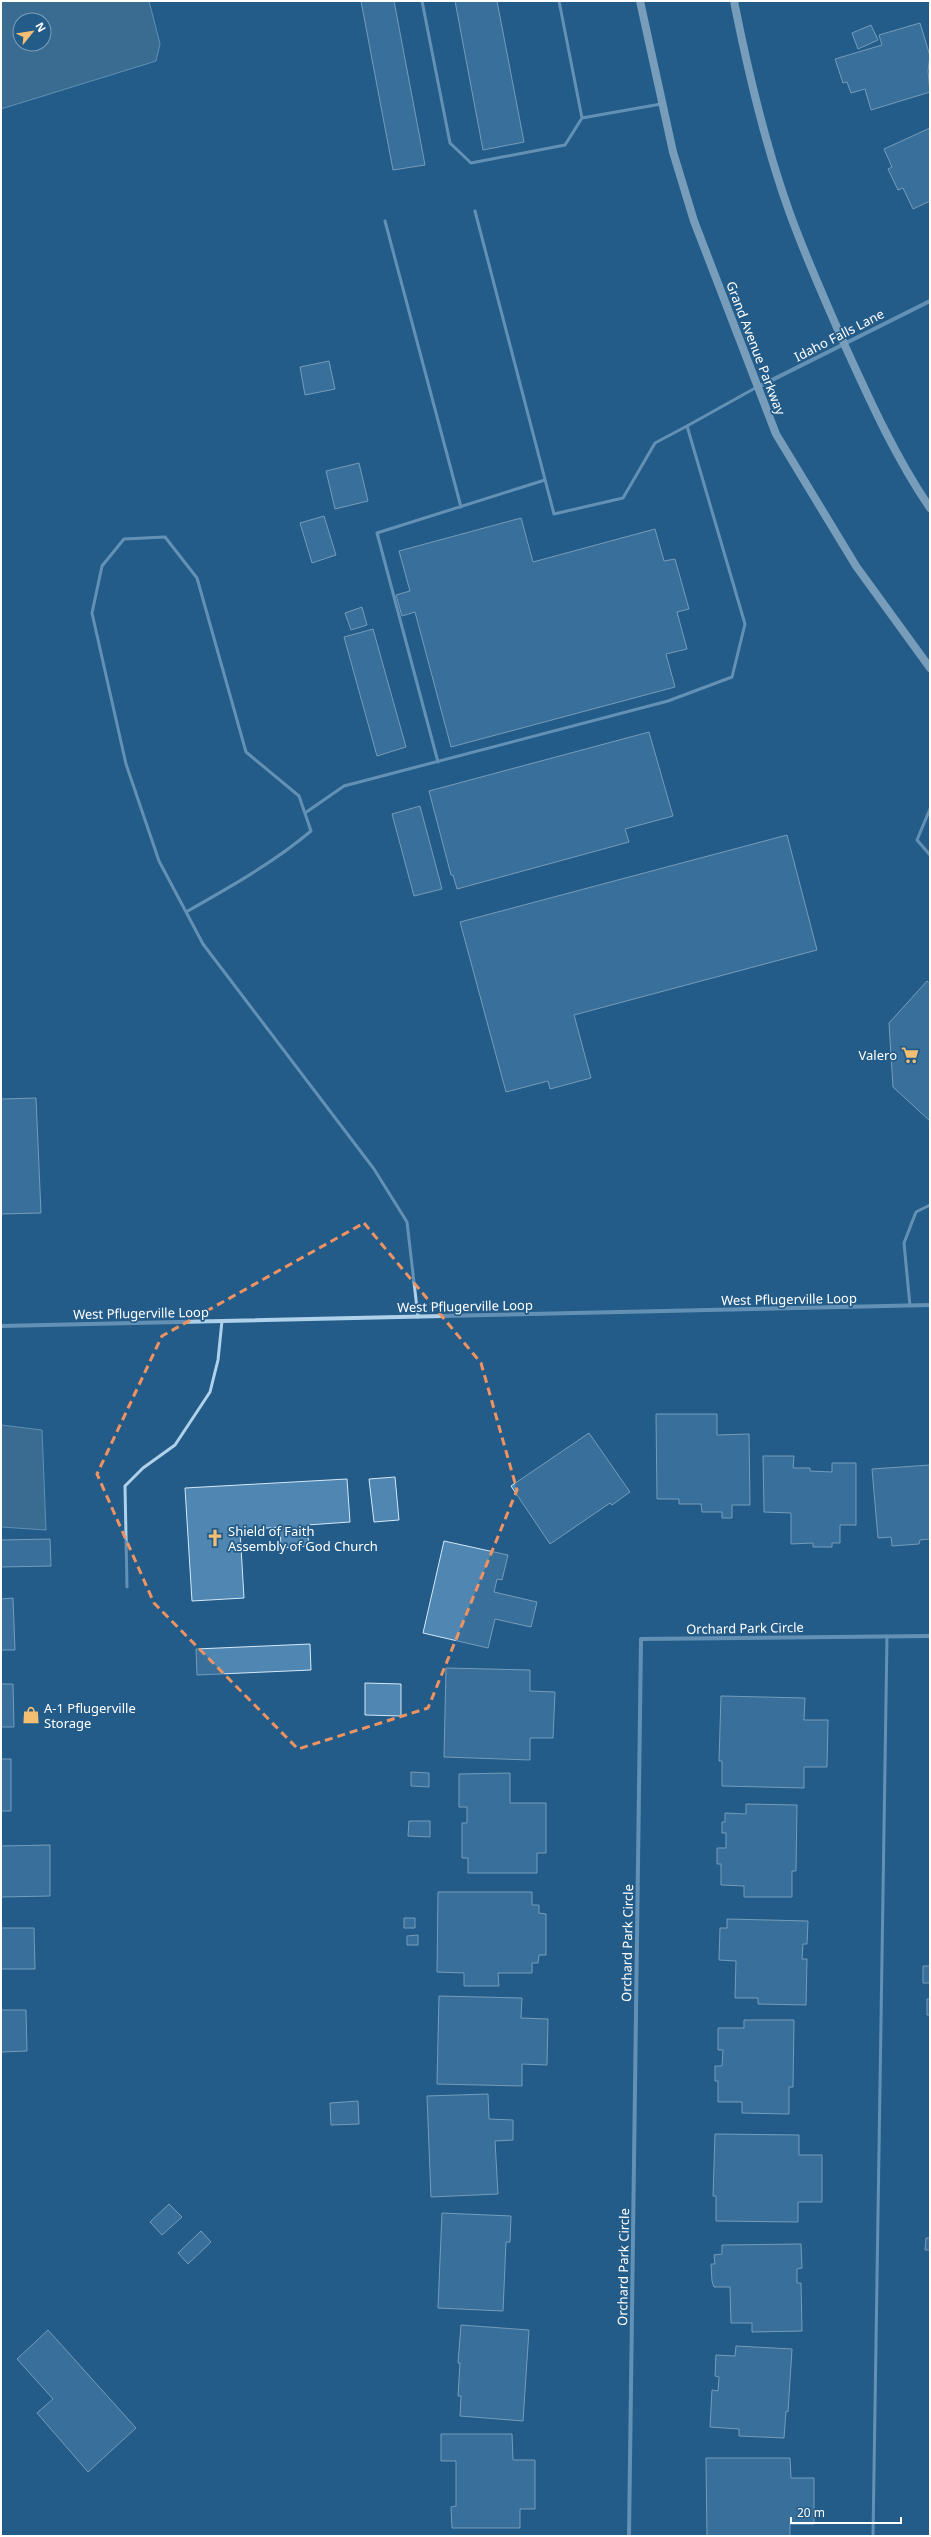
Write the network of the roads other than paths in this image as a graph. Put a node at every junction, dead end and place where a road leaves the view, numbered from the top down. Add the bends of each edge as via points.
1 (422, 1) edge
2 (559, 1) edge
3 (640, 1) edge
4 (734, 1) edge
5 (662, 104) junction
6 (582, 118) junction
7 (475, 211) dead end
8 (385, 221) dead end
9 (930, 301) edge
10 (844, 343) junction
11 (758, 387) junction
12 (687, 426) junction
13 (545, 480) junction
14 (461, 507) junction
15 (930, 508) edge
16 (930, 668) edge
17 (438, 762) junction
18 (930, 809) edge
19 (305, 813) junction
20 (930, 855) edge
21 (186, 912) junction
22 (930, 1205) edge
23 (930, 1305) edge
24 (910, 1306) junction
25 (418, 1317) junction
26 (222, 1321) junction
27 (1, 1326) edge
28 (127, 1587) dead end
29 (887, 1636) junction
30 (930, 1636) edge
31 (629, 2536) edge
32 (873, 2536) edge

1 - 6 lane via 450,144 471,163 565,145
2 - 6 lane
3 - 5 main road, Grand Avenue Parkway
4 - 10 main road via 755,93 789,210
5 - 6 lane
5 - 11 main road, Grand Avenue Parkway via 694,221
7 - 13 lane
8 - 14 lane
9 - 10 street, Idaho Falls Lane
10 - 11 street, Idaho Falls Lane
10 - 15 main road via 877,417 914,485
11 - 12 lane
11 - 16 main road, Grand Avenue Parkway via 776,434 852,559
12 - 13 lane via 655,443 623,498 554,514
12 - 17 lane via 745,624 732,677 668,701
13 - 14 lane
14 - 17 lane via 377,533
17 - 19 lane via 344,786
18 - 20 lane via 917,840
19 - 21 lane via 311,831 286,852
19 - 21 lane via 299,796 246,752 197,578 165,537 124,539 102,566 92,613 126,764 159,861
21 - 25 lane via 203,944 374,1169 407,1222
22 - 24 lane via 916,1212 904,1243
23 - 24 street, West Pflugerville Loop
24 - 25 street, West Pflugerville Loop
25 - 26 street, West Pflugerville Loop
26 - 27 street, West Pflugerville Loop
26 - 28 lane via 218,1360 206,1398 174,1445 143,1468 125,1486
29 - 30 street, Orchard Park Circle
29 - 31 street, Orchard Park Circle via 641,1639
29 - 32 lane

